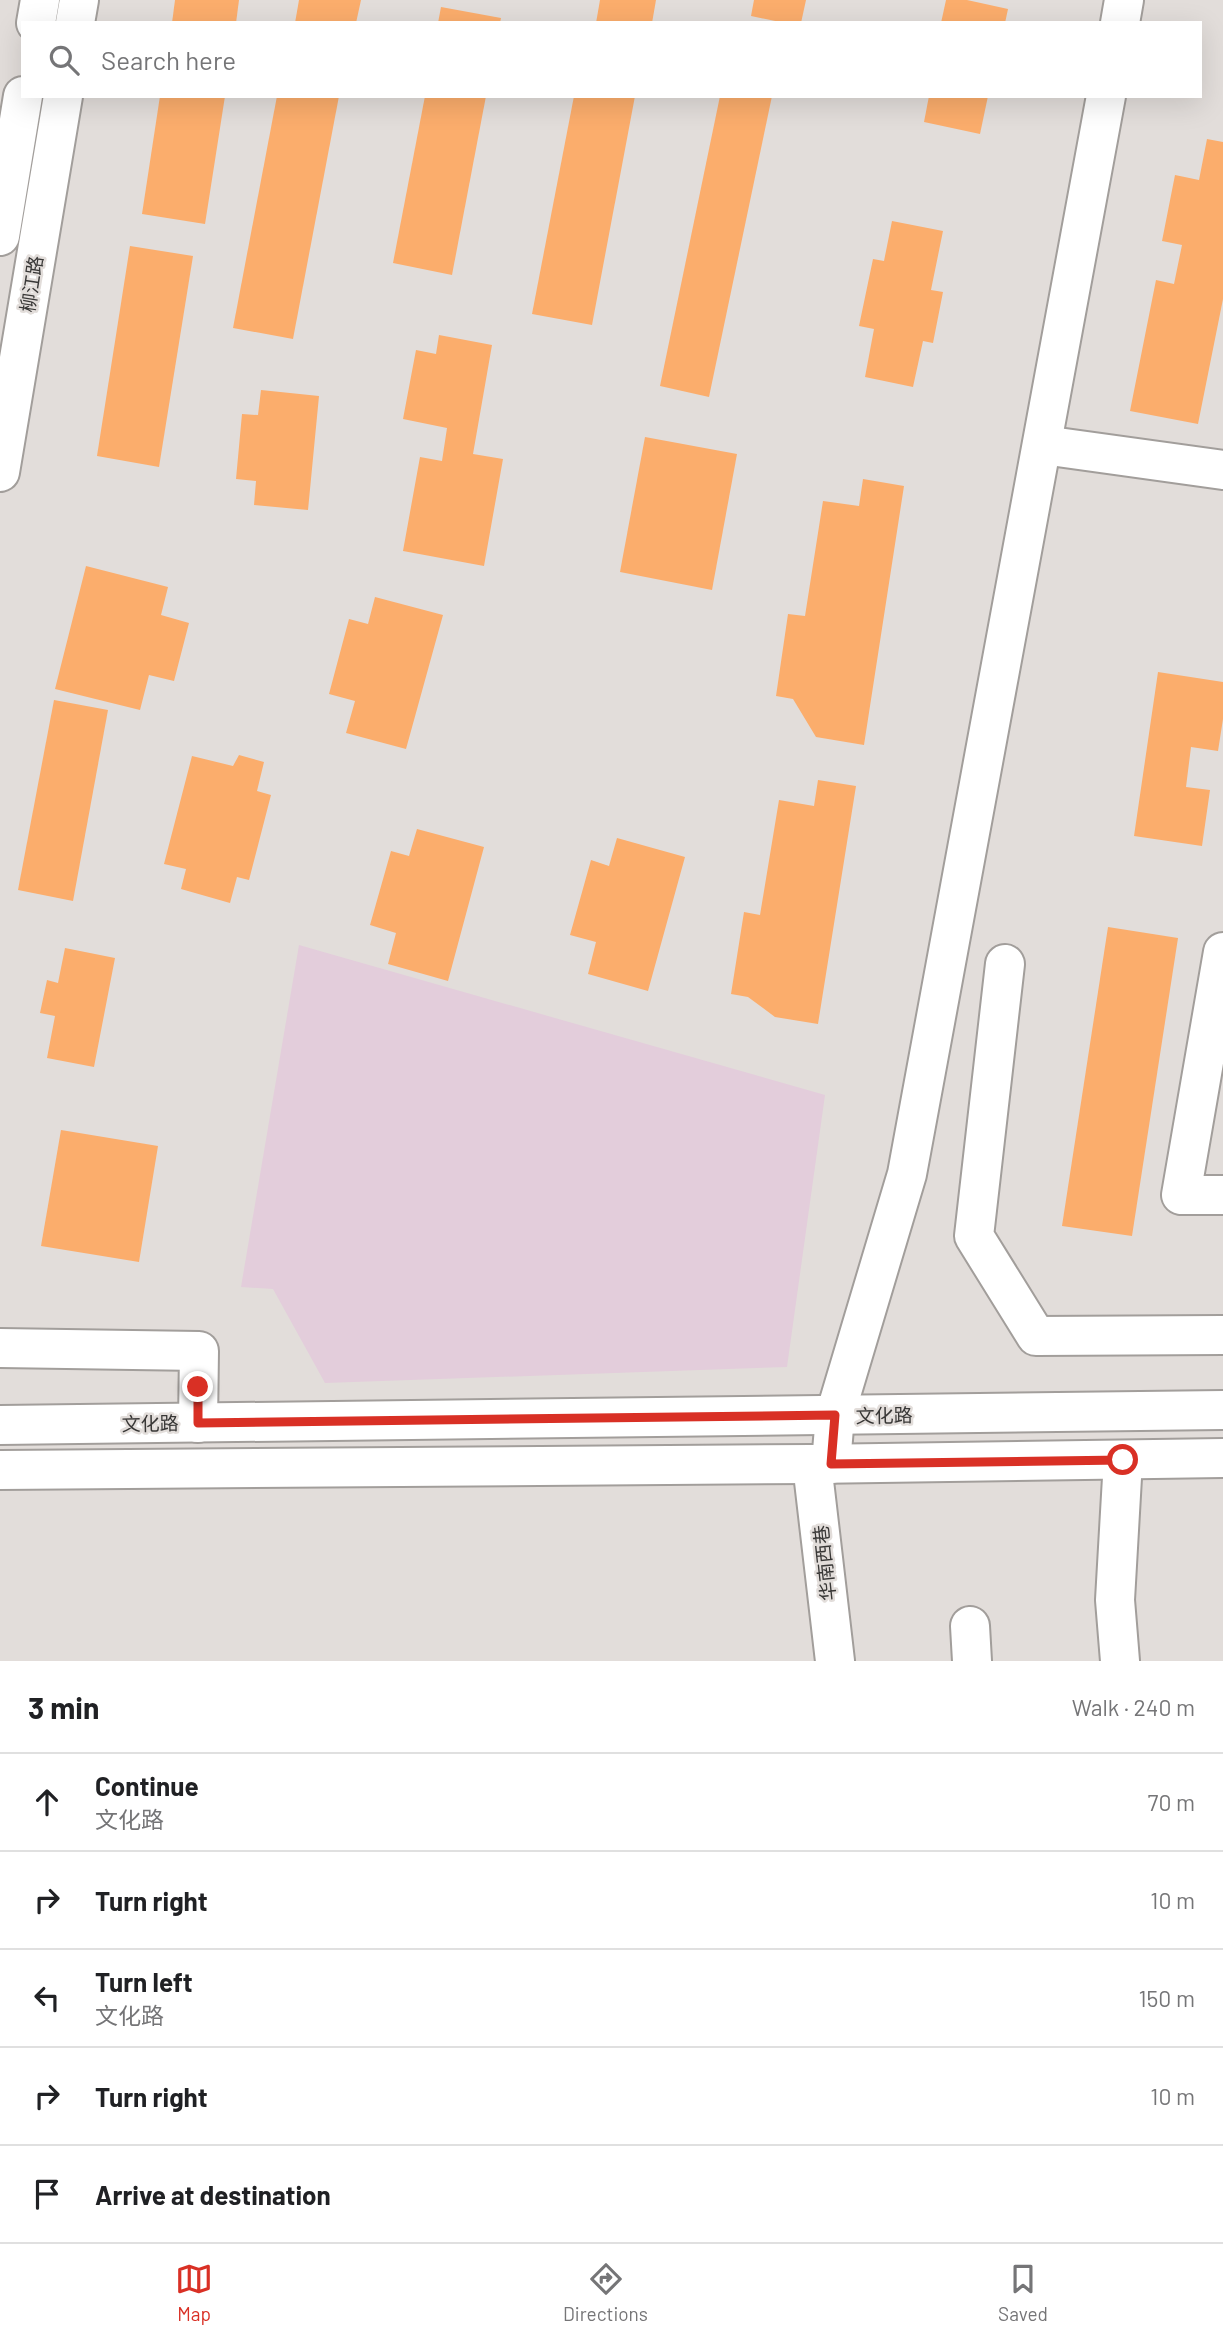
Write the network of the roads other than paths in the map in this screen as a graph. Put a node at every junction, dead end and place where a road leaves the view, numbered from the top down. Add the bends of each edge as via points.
1 (40, 0) edge
2 (79, 0) edge
3 (1124, 0) edge
4 (36, 21) edge
5 (75, 21) edge
6 (1120, 21) edge
7 (23, 98) edge
8 (63, 98) edge
9 (1106, 98) edge
10 (0, 236) edge
11 (1043, 445) junction
12 (1223, 470) edge
13 (0, 472) edge
14 (1223, 952) edge
15 (1005, 964) dead end
16 (1223, 1195) edge
17 (1223, 1335) edge
18 (0, 1348) edge
19 (1223, 1410) edge
20 (835, 1415) junction
21 (198, 1423) junction
22 (0, 1425) edge
23 (1223, 1458) edge
24 (1123, 1460) junction
25 (822, 1464) junction
26 (0, 1471) edge
27 (835, 1661) edge
28 (1120, 1661) edge

1 - 4 street
2 - 5 street
3 - 6 street
7 - 10 street
8 - 13 street, 柳江路
9 - 11 street, 华南西巷
11 - 12 street
11 - 20 street, 华南西巷 via 907,1174
14 - 16 street via 1181,1195
15 - 17 street via 974,1236 1036,1336
18 - 21 street via 199,1351
19 - 20 street, 文化路
20 - 21 street, 文化路
20 - 25 street, 华南西巷
21 - 22 street, 文化路
23 - 24 street
24 - 25 street
24 - 28 street via 1115,1600
25 - 26 street
25 - 27 street, 华南西巷

